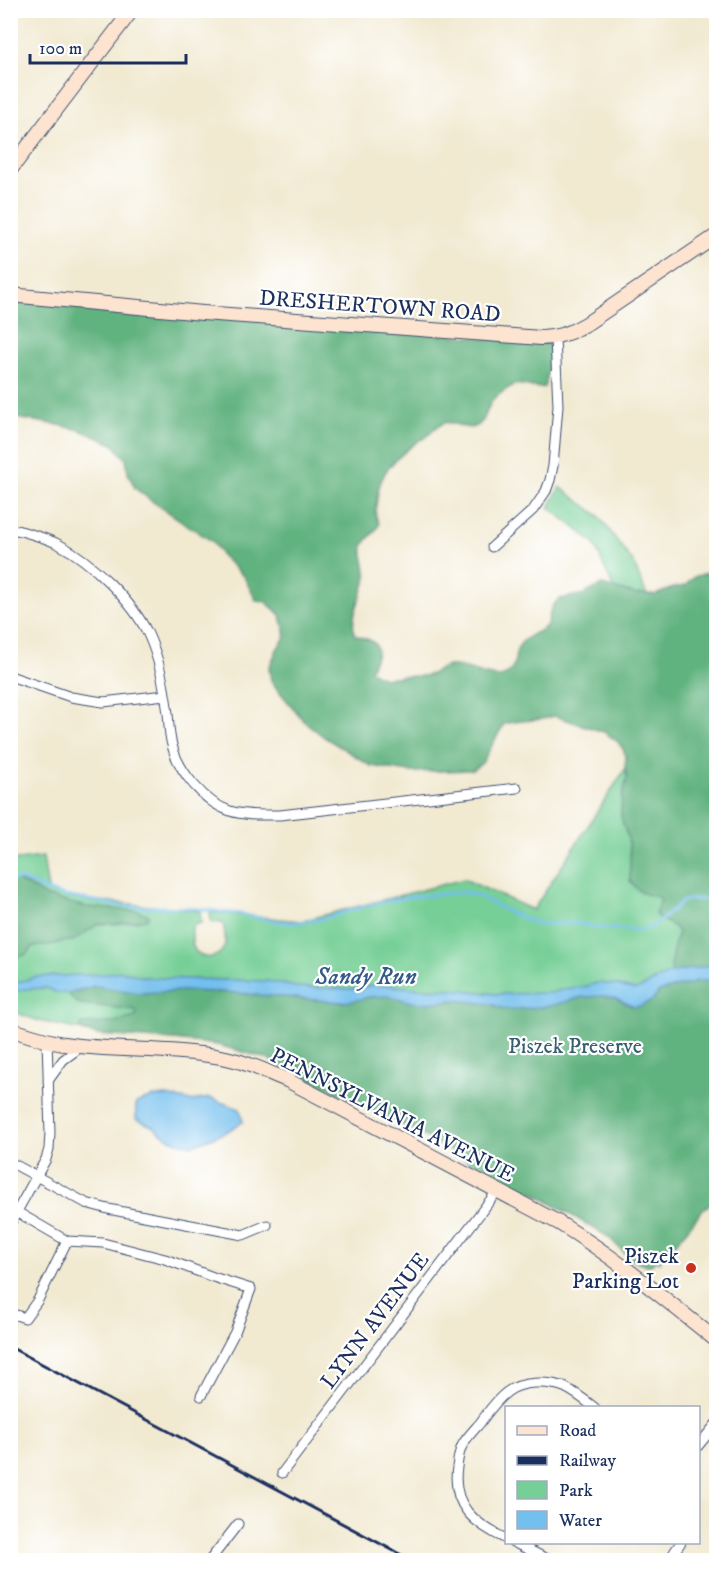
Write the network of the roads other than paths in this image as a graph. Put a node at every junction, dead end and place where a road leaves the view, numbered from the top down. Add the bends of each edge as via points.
1 (132, 10) edge
2 (10, 170) edge
3 (717, 236) edge
4 (10, 295) edge
5 (555, 338) junction
6 (10, 529) edge
7 (492, 547) dead end
8 (10, 676) edge
9 (165, 695) junction
10 (517, 788) dead end
11 (10, 1029) edge
12 (47, 1041) junction
13 (82, 1046) junction
14 (48, 1081) junction
15 (10, 1162) edge
16 (36, 1176) junction
17 (498, 1190) junction
18 (17, 1212) junction
19 (10, 1224) edge
20 (267, 1225) dead end
21 (67, 1241) junction
22 (10, 1313) edge
23 (717, 1340) edge
24 (201, 1396) dead end
25 (593, 1406) edge
26 (717, 1424) edge
27 (700, 1445) edge
28 (282, 1473) dead end
29 (238, 1524) dead end
30 (505, 1538) edge
31 (517, 1544) edge
32 (680, 1544) edge
33 (210, 1560) edge
34 (549, 1560) edge
35 (669, 1560) edge

1 - 2 street
3 - 5 street, DRESHERTOWN ROAD via 586,324
4 - 5 street, DRESHERTOWN ROAD
5 - 7 street via 558,406 550,480 533,510
6 - 9 street via 59,545 98,571 127,602 147,632 160,666
8 - 9 street via 71,697 103,702
9 - 10 street via 172,746 182,767 211,802 230,811 280,815
11 - 12 street, PENNSYLVANIA AVENUE
12 - 13 street, PENNSYLVANIA AVENUE
12 - 14 street
13 - 14 street via 63,1060
13 - 17 street, PENNSYLVANIA AVENUE via 198,1054 248,1065 287,1080
14 - 16 street via 49,1149
15 - 16 street
16 - 18 street
16 - 20 street via 86,1203 108,1209 243,1235
17 - 23 street, PENNSYLVANIA AVENUE via 591,1242
17 - 28 street, LYNN AVENUE
18 - 19 street
18 - 21 street
21 - 22 street via 25,1318
21 - 24 street via 103,1243 165,1259 251,1289 235,1332
25 - 30 street via 563,1387 541,1383 513,1388 497,1401 463,1444 456,1472 459,1498 467,1513 487,1530
26 - 27 street
29 - 33 street
31 - 34 street
32 - 35 street

